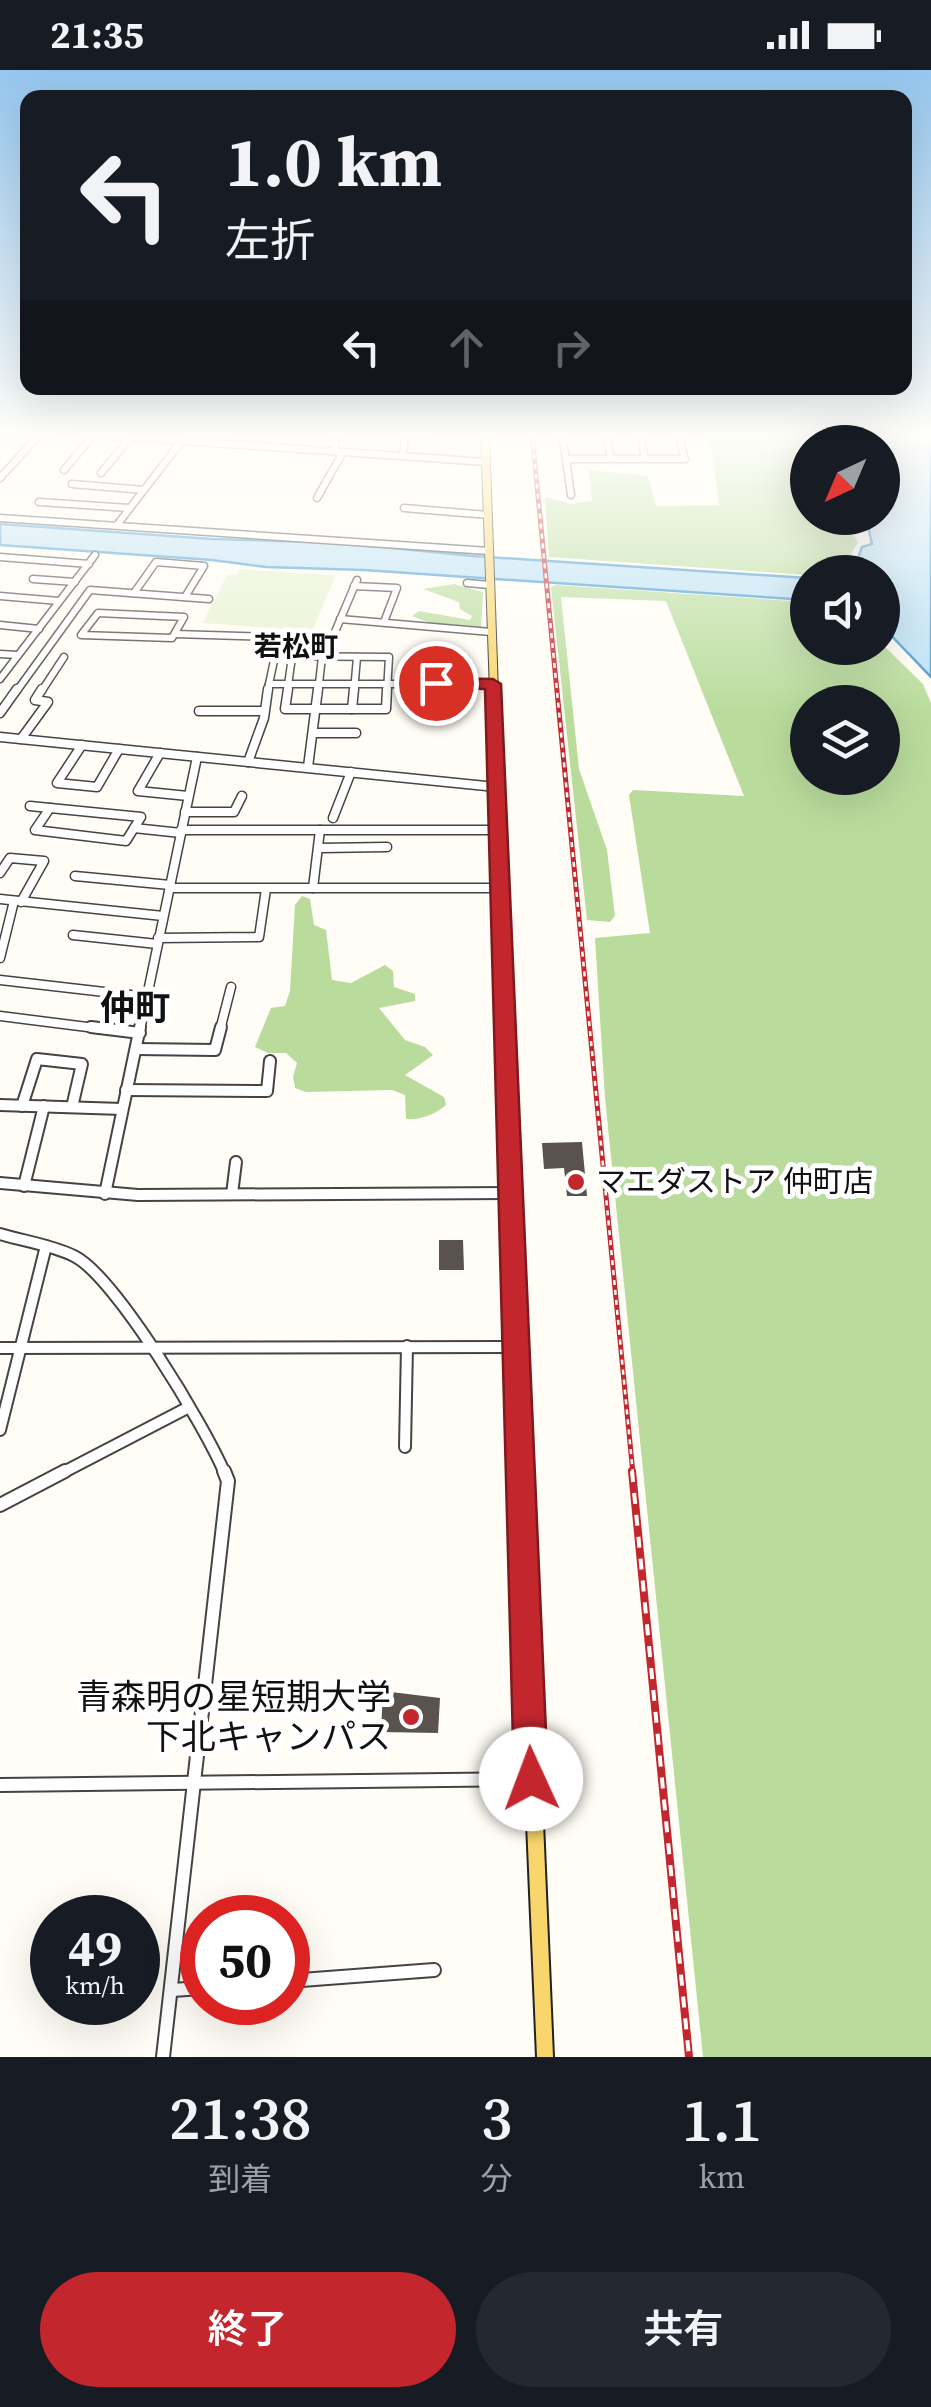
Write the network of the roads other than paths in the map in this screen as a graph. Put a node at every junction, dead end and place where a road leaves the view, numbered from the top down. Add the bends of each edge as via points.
1 (141, 527) edge
2 (488, 527) edge
3 (11, 550) dead end
4 (489, 552) junction
5 (95, 555) dead end
6 (2, 559) edge
7 (89, 564) junction
8 (33, 578) dead end
9 (75, 582) junction
10 (490, 582) junction
11 (467, 583) dead end
12 (134, 593) junction
13 (0, 596) edge
14 (185, 597) junction
15 (209, 599) dead end
16 (59, 601) junction
17 (340, 619) junction
18 (384, 622) junction
19 (64, 625) junction
20 (0, 626) edge
21 (41, 626) junction
22 (491, 632) junction
23 (175, 634) junction
24 (0, 654) edge
25 (18, 655) junction
26 (64, 657) dead end
27 (292, 657) junction
28 (322, 657) junction
29 (357, 657) junction
30 (0, 679) edge
31 (288, 683) junction
32 (320, 683) junction
33 (355, 683) junction
34 (270, 684) junction
35 (388, 684) junction
36 (493, 684) junction
37 (284, 709) junction
38 (317, 709) junction
39 (352, 709) junction
40 (199, 711) dead end
41 (264, 712) junction
42 (0, 713) edge
43 (313, 732) junction
44 (356, 732) dead end
45 (0, 737) edge
46 (21, 739) junction
47 (82, 745) junction
48 (119, 748) junction
49 (160, 752) junction
50 (197, 757) junction
51 (248, 762) junction
52 (308, 767) junction
53 (351, 772) junction
54 (496, 787) junction
55 (188, 796) junction
56 (242, 796) dead end
57 (30, 806) dead end
58 (51, 807) junction
59 (185, 812) junction
60 (332, 818) dead end
61 (134, 828) junction
62 (320, 830) junction
63 (498, 830) junction
64 (181, 831) junction
65 (320, 848) junction
66 (387, 848) dead end
67 (0, 873) edge
68 (75, 876) dead end
69 (170, 886) junction
70 (314, 888) junction
71 (501, 888) junction
72 (266, 889) junction
73 (0, 900) edge
74 (18, 901) junction
75 (163, 916) junction
76 (74, 934) dead end
77 (158, 941) junction
78 (0, 958) edge
79 (0, 980) edge
80 (231, 987) dead end
81 (148, 997) junction
82 (0, 1016) edge
83 (140, 1033) junction
84 (136, 1049) junction
85 (270, 1061) dead end
86 (126, 1090) junction
87 (0, 1104) edge
88 (22, 1106) junction
89 (44, 1106) junction
90 (72, 1107) junction
91 (122, 1109) junction
92 (236, 1162) dead end
93 (0, 1183) edge
94 (24, 1186) junction
95 (511, 1193) junction
96 (105, 1194) junction
97 (232, 1194) junction
98 (0, 1234) edge
99 (46, 1246) junction
100 (147, 1345) junction
101 (407, 1346) junction
102 (519, 1346) junction
103 (0, 1348) edge
104 (21, 1348) junction
105 (189, 1407) junction
106 (0, 1430) edge
107 (405, 1448) dead end
108 (0, 1505) edge
109 (531, 1779) junction
110 (0, 1785) edge
111 (196, 1785) junction
112 (434, 1970) dead end
113 (310, 1979) edge
114 (180, 1989) edge
115 (172, 1990) junction
116 (163, 2057) edge
117 (545, 2057) edge

1 - 4 street
2 - 4 main road
3 - 6 street
4 - 10 main road
5 - 7 street
6 - 7 street
7 - 9 street
8 - 9 street
9 - 16 street
10 - 11 street
10 - 22 main road
12 - 14 street
12 - 14 street via 156,562 204,566
12 - 19 street via 90,590
13 - 16 street
14 - 15 street
16 - 21 street
17 - 18 street
17 - 18 street via 355,583 397,588
17 - 23 street via 332,639
18 - 22 street
19 - 21 street
19 - 42 street
20 - 21 street
21 - 25 street
22 - 36 main road
23 - 23 street via 184,616 98,613 81,635
24 - 25 street
25 - 30 street
26 - 46 street via 35,700 48,702
27 - 28 street
27 - 31 street
27 - 34 street via 275,656
28 - 29 street
28 - 32 street
29 - 33 street
29 - 35 street via 390,657
31 - 32 street
31 - 34 street
31 - 37 street
32 - 33 street
32 - 38 street
33 - 35 street
33 - 39 street
34 - 41 street
35 - 36 street
35 - 39 street via 386,709
36 - 54 main road
37 - 38 street
37 - 41 street
38 - 39 street
38 - 43 street
40 - 41 street
41 - 51 street
43 - 44 street
43 - 52 street
45 - 46 street
46 - 47 street
47 - 48 street
47 - 48 street via 58,783 97,787
48 - 49 street
49 - 50 street
49 - 55 street via 138,791
50 - 51 street
50 - 55 street
51 - 52 street
52 - 53 street
53 - 54 street
53 - 60 street
54 - 63 main road
55 - 59 street
56 - 59 street via 234,812
57 - 58 street
58 - 61 street via 141,817
58 - 61 street via 34,830 126,841
59 - 64 street
61 - 64 street
62 - 63 street
62 - 64 street
62 - 65 street
63 - 71 main road
64 - 69 street
65 - 66 street
65 - 70 street
67 - 74 street via 10,858 44,861
68 - 69 street
69 - 72 street
69 - 75 street
70 - 71 street
70 - 72 street
71 - 95 main road
72 - 77 street via 259,937
73 - 74 street
74 - 75 street
74 - 78 street
75 - 77 street
76 - 77 street
77 - 81 street
79 - 81 street
80 - 84 street via 215,1050
81 - 83 street
82 - 83 street
83 - 84 street
84 - 86 street
85 - 86 street via 267,1091
86 - 91 street
87 - 88 street
88 - 89 street
88 - 90 street via 37,1058 82,1064
89 - 90 street
89 - 94 street
90 - 91 street
91 - 96 street
92 - 97 street
93 - 94 street
94 - 96 street
95 - 97 street
95 - 102 main road
96 - 97 street
98 - 99 street
99 - 100 street via 74,1256 106,1280
99 - 104 street
100 - 101 street
100 - 104 street
100 - 105 street
101 - 102 street
101 - 107 street
102 - 109 main road
103 - 104 street
104 - 106 street
105 - 108 street
105 - 111 street via 228,1481
109 - 111 street
109 - 117 main road
110 - 111 street
111 - 115 street
112 - 113 street
114 - 115 street
115 - 116 street

